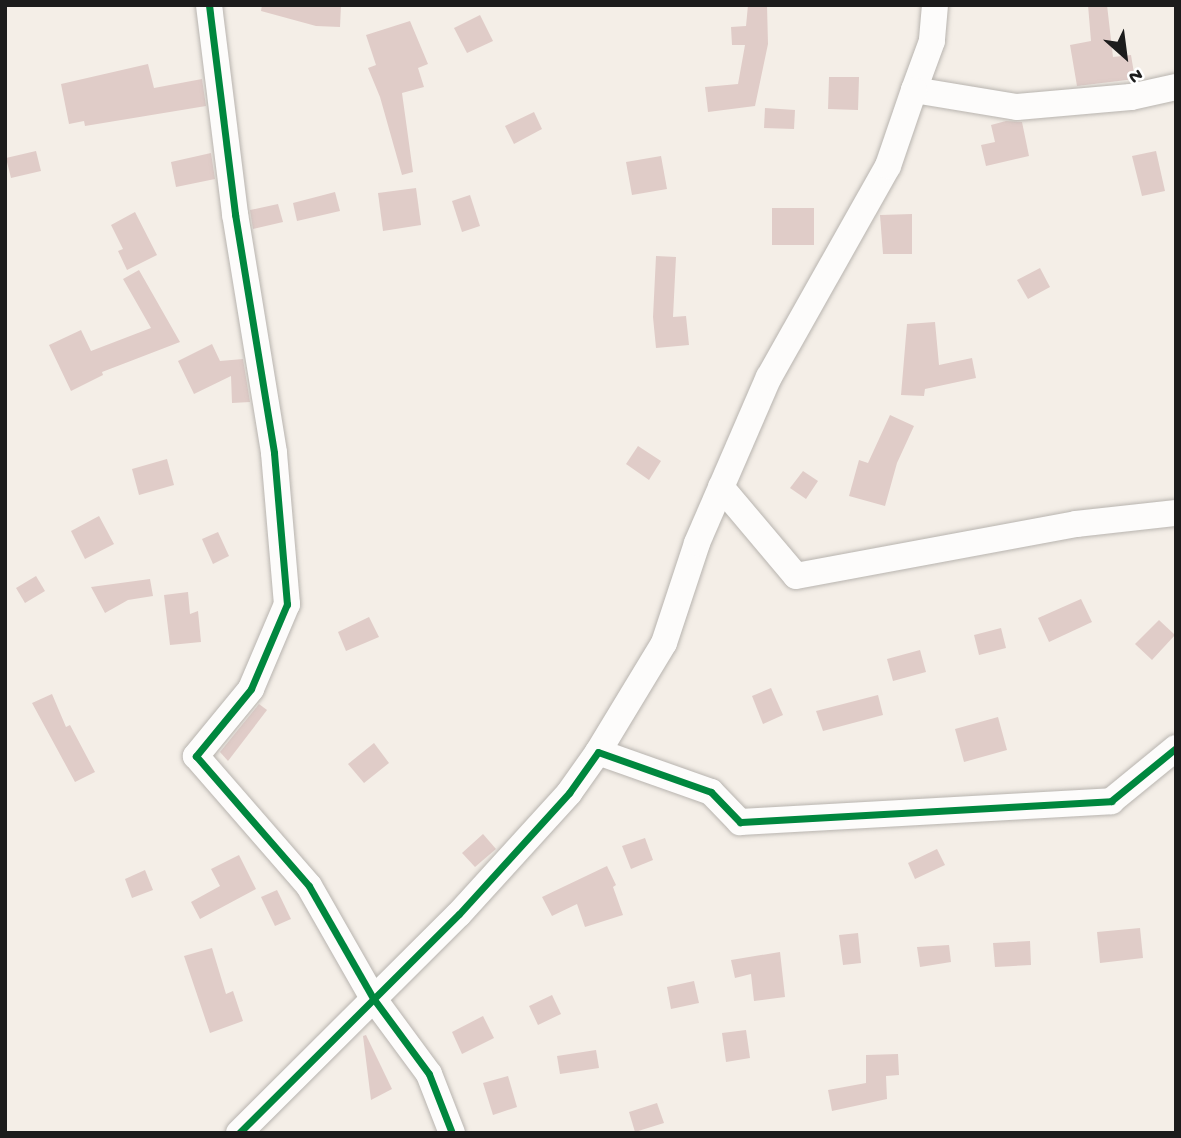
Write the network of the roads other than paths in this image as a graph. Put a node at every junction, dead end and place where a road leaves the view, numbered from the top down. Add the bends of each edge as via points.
1 (209, 5) edge
2 (935, 5) edge
3 (1176, 87) edge
4 (914, 90) junction
5 (721, 487) junction
6 (1176, 513) edge
7 (1176, 748) edge
8 (598, 752) junction
9 (373, 998) junction
10 (239, 1133) edge
11 (452, 1133) edge

1 - 9 street via 235,214 274,453 287,604 251,689 196,756 309,886
2 - 4 street via 932,40
3 - 4 street via 1131,97 1017,107
4 - 5 street via 888,166 769,377
5 - 6 street via 796,576 1076,524
5 - 8 street via 664,643
7 - 8 street via 1111,801 740,822 711,792
8 - 9 street via 569,793 477,894
9 - 10 street
9 - 11 street via 429,1074

